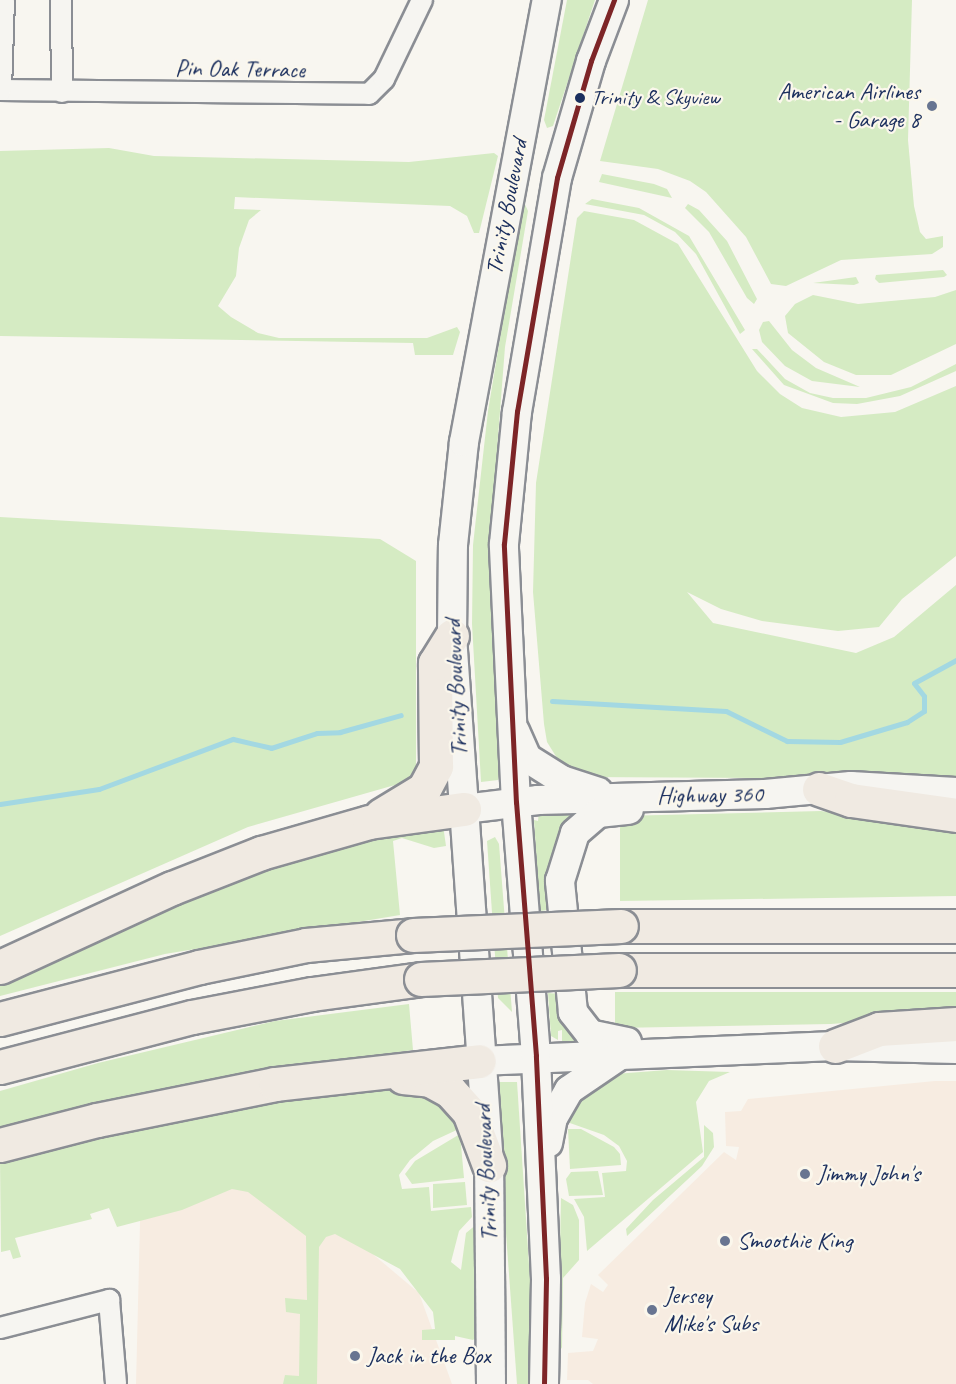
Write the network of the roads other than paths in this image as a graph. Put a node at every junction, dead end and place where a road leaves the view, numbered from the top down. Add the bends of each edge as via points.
1 (4, 0) edge
2 (61, 0) edge
3 (422, 0) edge
4 (547, 0) edge
5 (614, 0) edge
6 (0, 90) edge
7 (62, 92) junction
8 (452, 636) junction
9 (511, 710) junction
10 (819, 789) junction
11 (956, 792) edge
12 (694, 795) junction
13 (608, 796) junction
14 (516, 802) junction
15 (464, 809) junction
16 (956, 815) edge
17 (369, 822) junction
18 (956, 926) edge
19 (0, 967) edge
20 (956, 970) edge
21 (0, 1019) edge
22 (956, 1024) edge
23 (835, 1046) junction
24 (956, 1049) edge
25 (662, 1050) junction
26 (624, 1053) junction
27 (536, 1056) junction
28 (479, 1061) junction
29 (0, 1067) edge
30 (356, 1075) junction
31 (0, 1145) edge
32 (489, 1165) junction
33 (542, 1180) junction
34 (0, 1328) edge
35 (116, 1384) edge
36 (491, 1384) edge
37 (544, 1384) edge

1 - 6 street
2 - 7 street
3 - 7 street, Pin Oak Terrace via 384,79 369,94
4 - 8 main road, Trinity Boulevard via 464,442 453,545
5 - 9 main road, Trinity Boulevard via 566,139 517,412 504,544
6 - 7 street, Pin Oak Terrace
8 - 15 main road, Trinity Boulevard
8 - 17 highway via 435,663 439,747 436,766 424,789
9 - 13 main road via 517,741 527,758 562,780
9 - 14 main road, Trinity Boulevard
10 - 11 main road, Highway 360 via 851,786
10 - 12 main road, Highway 360
10 - 16 highway via 851,800
12 - 13 main road, Highway 360
12 - 25 main road via 661,808 598,813 575,833 560,881 570,999 579,1023 600,1038
13 - 14 main road, Highway 360
14 - 15 main road, Highway 360
14 - 27 main road, Trinity Boulevard
15 - 17 highway
15 - 28 main road, Trinity Boulevard
17 - 19 highway via 250,857 172,888
18 - 21 highway, bridge via 621,926 413,935 306,945 199,967
20 - 29 highway, bridge via 619,970 421,979 312,994 192,1017
22 - 23 highway via 879,1029
23 - 24 main road
23 - 25 main road
25 - 26 main road
26 - 27 main road
26 - 33 main road via 581,1078 559,1105
27 - 28 main road
27 - 33 main road, Trinity Boulevard
28 - 30 highway
28 - 32 main road, Trinity Boulevard
30 - 31 highway via 185,1101
30 - 32 highway via 414,1077 446,1087 469,1112
32 - 36 main road, Trinity Boulevard
33 - 37 main road, Trinity Boulevard
34 - 35 street via 110,1300

